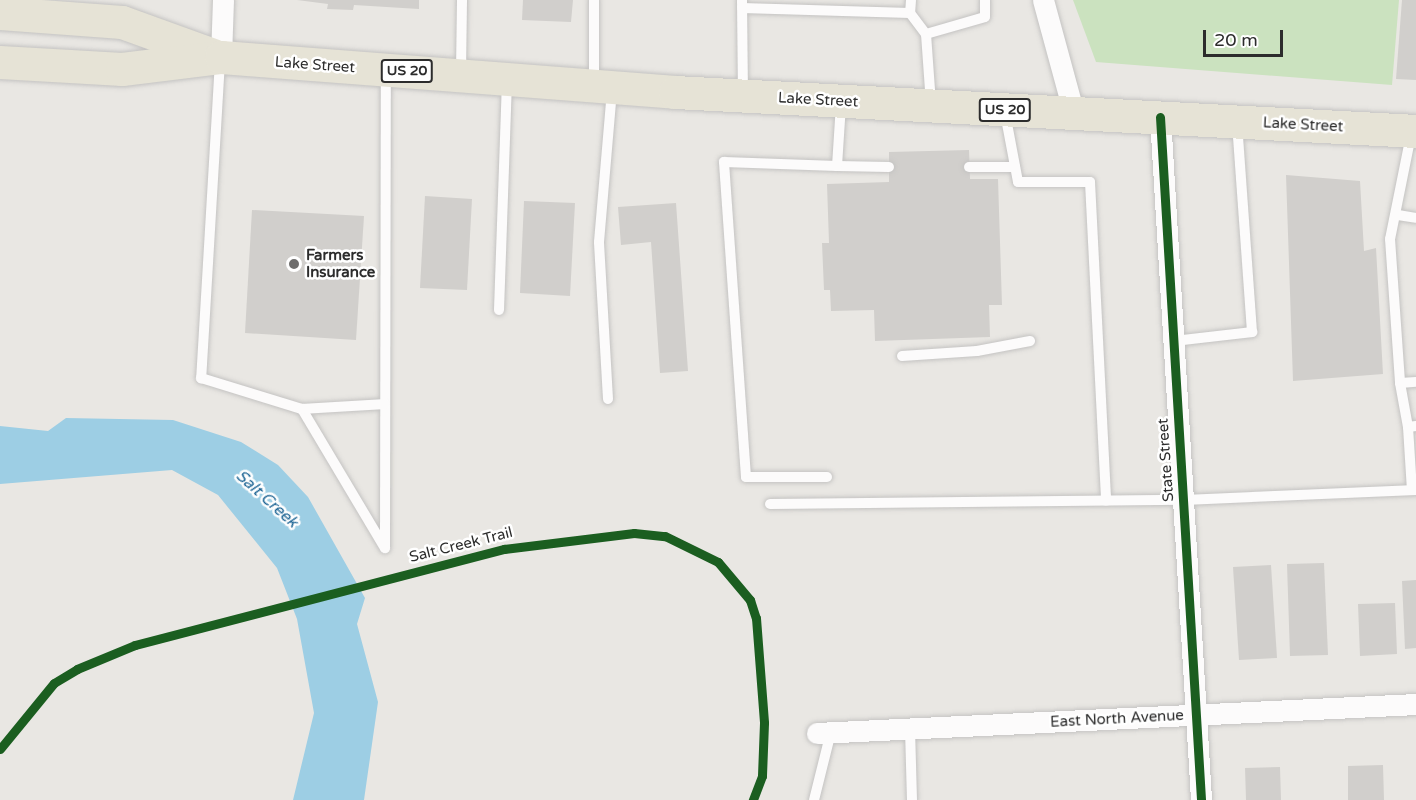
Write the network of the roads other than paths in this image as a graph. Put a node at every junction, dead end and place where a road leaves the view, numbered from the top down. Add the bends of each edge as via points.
1 (223, 0) edge
2 (462, 0) edge
3 (594, 0) edge
4 (911, 0) edge
5 (986, 0) edge
6 (1042, 0) edge
7 (742, 4) edge
8 (0, 13) edge
9 (910, 13) junction
10 (926, 34) junction
11 (220, 57) junction
12 (0, 62) edge
13 (386, 70) junction
14 (462, 75) junction
15 (507, 79) junction
16 (603, 86) junction
17 (743, 95) junction
18 (841, 101) junction
19 (931, 106) junction
20 (1004, 110) junction
21 (1074, 114) junction
22 (1160, 117) junction
23 (1237, 122) junction
24 (1414, 130) edge
25 (837, 166) junction
26 (889, 167) dead end
27 (969, 167) dead end
28 (1015, 167) junction
29 (1398, 215) junction
30 (1416, 218) edge
31 (499, 310) dead end
32 (1030, 341) dead end
33 (1174, 341) junction
34 (902, 356) dead end
35 (1416, 382) edge
36 (1400, 383) junction
37 (608, 399) dead end
38 (385, 404) junction
39 (302, 409) junction
40 (1412, 427) edge
41 (826, 477) dead end
42 (1414, 490) edge
43 (1184, 500) junction
44 (1106, 501) junction
45 (770, 504) dead end
46 (1416, 704) edge
47 (1197, 715) junction
48 (910, 729) junction
49 (824, 733) joint
50 (814, 800) edge
51 (912, 800) edge
52 (1201, 800) edge

1 - 11 street
2 - 14 lane
3 - 16 lane
4 - 9 lane
5 - 10 lane via 985,16
6 - 21 street
7 - 9 lane
7 - 17 lane
8 - 11 main road, Lake Street / US 20 via 122,22
9 - 10 lane
10 - 19 lane
11 - 12 main road, Lake Street / US 20 via 122,69
11 - 13 main road, Lake Street / US 20
11 - 39 lane via 201,378
13 - 14 main road, Lake Street / US 20
13 - 38 lane
14 - 15 main road, Lake Street / US 20
15 - 16 main road, Lake Street / US 20
15 - 31 lane
16 - 17 main road, Lake Street / US 20
16 - 37 lane via 599,242
17 - 18 main road, Lake Street / US 20
18 - 19 main road, Lake Street / US 20
18 - 25 lane
19 - 20 main road, Lake Street / US 20
20 - 21 main road, Lake Street / US 20
20 - 28 lane
21 - 22 main road, Lake Street / US 20
22 - 23 main road, Lake Street / US 20
22 - 33 street, State Street
23 - 24 main road, Lake Street / US 20
23 - 33 lane via 1252,332
24 - 29 lane
25 - 26 lane
25 - 41 lane via 724,162 746,477
27 - 28 lane
28 - 44 lane via 1018,182 1090,182
29 - 30 lane
29 - 36 lane via 1390,239
32 - 34 lane via 977,351
33 - 43 street, State Street
35 - 36 lane
36 - 40 lane
38 - 39 lane
38 - 39 lane via 385,548
40 - 42 lane
42 - 43 lane
43 - 44 lane
43 - 47 street, State Street
44 - 45 lane
46 - 47 street, East North Avenue
47 - 48 street, East North Avenue
47 - 52 street, State Street
48 - 49 street, East North Avenue
48 - 51 lane
49 - 50 lane

